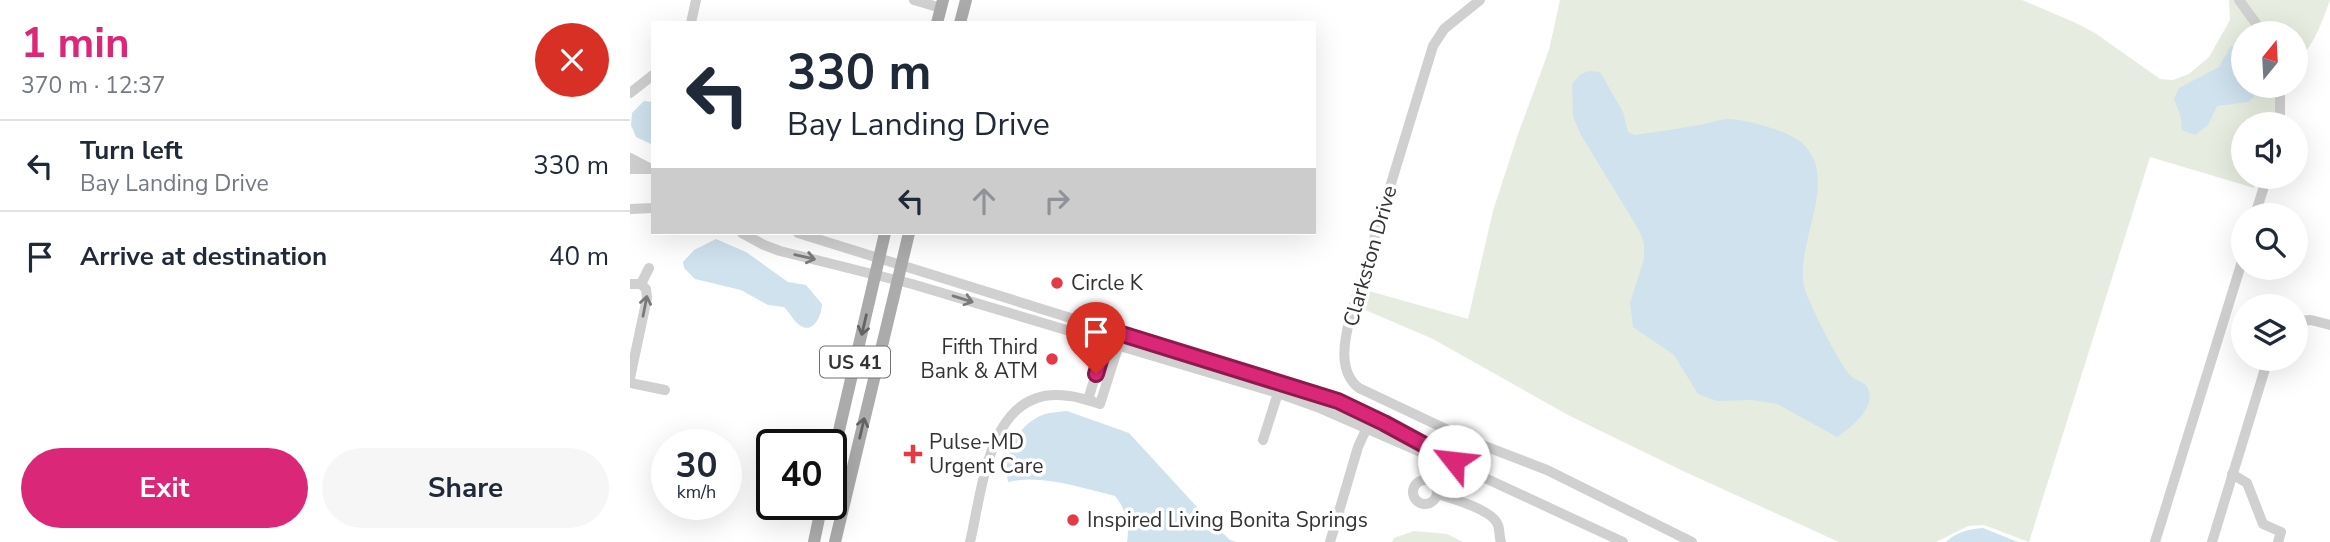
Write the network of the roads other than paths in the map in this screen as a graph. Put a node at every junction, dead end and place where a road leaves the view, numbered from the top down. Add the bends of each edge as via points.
1 (696, 0) edge
2 (914, 0) edge
3 (966, 0) edge
4 (1480, 0) edge
5 (2239, 0) edge
6 (942, 4) edge
7 (691, 21) edge
8 (938, 21) edge
9 (961, 21) edge
10 (2254, 21) edge
11 (651, 77) edge
12 (630, 93) edge
13 (630, 158) edge
14 (630, 169) edge
15 (651, 169) edge
16 (651, 208) edge
17 (630, 209) edge
18 (746, 235) edge
19 (804, 235) edge
20 (885, 235) edge
21 (909, 235) edge
22 (879, 258) junction
23 (901, 266) junction
24 (649, 268) dead end
25 (876, 274) junction
26 (897, 280) junction
27 (2236, 280) edge
28 (635, 284) edge
29 (2308, 320) edge
30 (2330, 326) edge
31 (1109, 330) junction
32 (1122, 334) junction
33 (1105, 342) junction
34 (1118, 346) junction
35 (2264, 371) edge
36 (630, 378) edge
37 (630, 383) edge
38 (665, 390) dead end
39 (1278, 393) junction
40 (1088, 400) junction
41 (1371, 416) junction
42 (1367, 428) junction
43 (839, 429) edge
44 (1263, 440) dead end
45 (1472, 472) junction
46 (2232, 474) junction
47 (1437, 494) dead end
48 (819, 520) edge
49 (1618, 541) edge
50 (814, 542) edge
51 (835, 542) edge
52 (970, 542) edge
53 (1330, 542) edge
54 (1501, 542) edge
55 (1692, 542) edge
56 (2155, 542) edge
57 (2212, 542) edge
58 (2278, 542) edge

1 - 7 street
2 - 6 street
3 - 9 main road
4 - 55 street, Clarkston Drive via 1444,29 1433,46 1350,318 1345,347 1348,376 1359,388 1537,466
5 - 10 street
6 - 8 main road
11 - 12 street
13 - 15 street
14 - 15 street
16 - 17 street
18 -> 25 street via 780,251
19 - 22 street
20 - 22 main road, US 41
21 - 23 main road, US 41
22 - 23 street
22 - 25 main road, US 41
23 - 26 main road, US 41
23 - 31 street
24 - 28 street
25 - 26 street
25 -> 43 main road, US 41
26 -> 33 street
51 -> 26 main road, US 41
27 - 56 street
36 -> 28 street via 647,298 646,289
29 - 30 street
31 - 32 street
31 - 33 street
32 - 34 street
32 - 41 street via 1282,382
33 - 34 street
33 - 40 street
34 - 39 street
34 - 40 street via 1100,404
35 - 46 street
37 - 38 street
39 - 42 street
39 - 44 street
40 - 52 street via 1047,396 1024,404 1007,419 993,445
41 - 42 street
41 - 45 street
42 - 45 street
42 - 53 street
45 - 49 street
46 - 57 street
46 - 58 street via 2246,483 2263,524 2281,532
47 - 54 street via 1492,517 1498,523
48 - 50 main road

